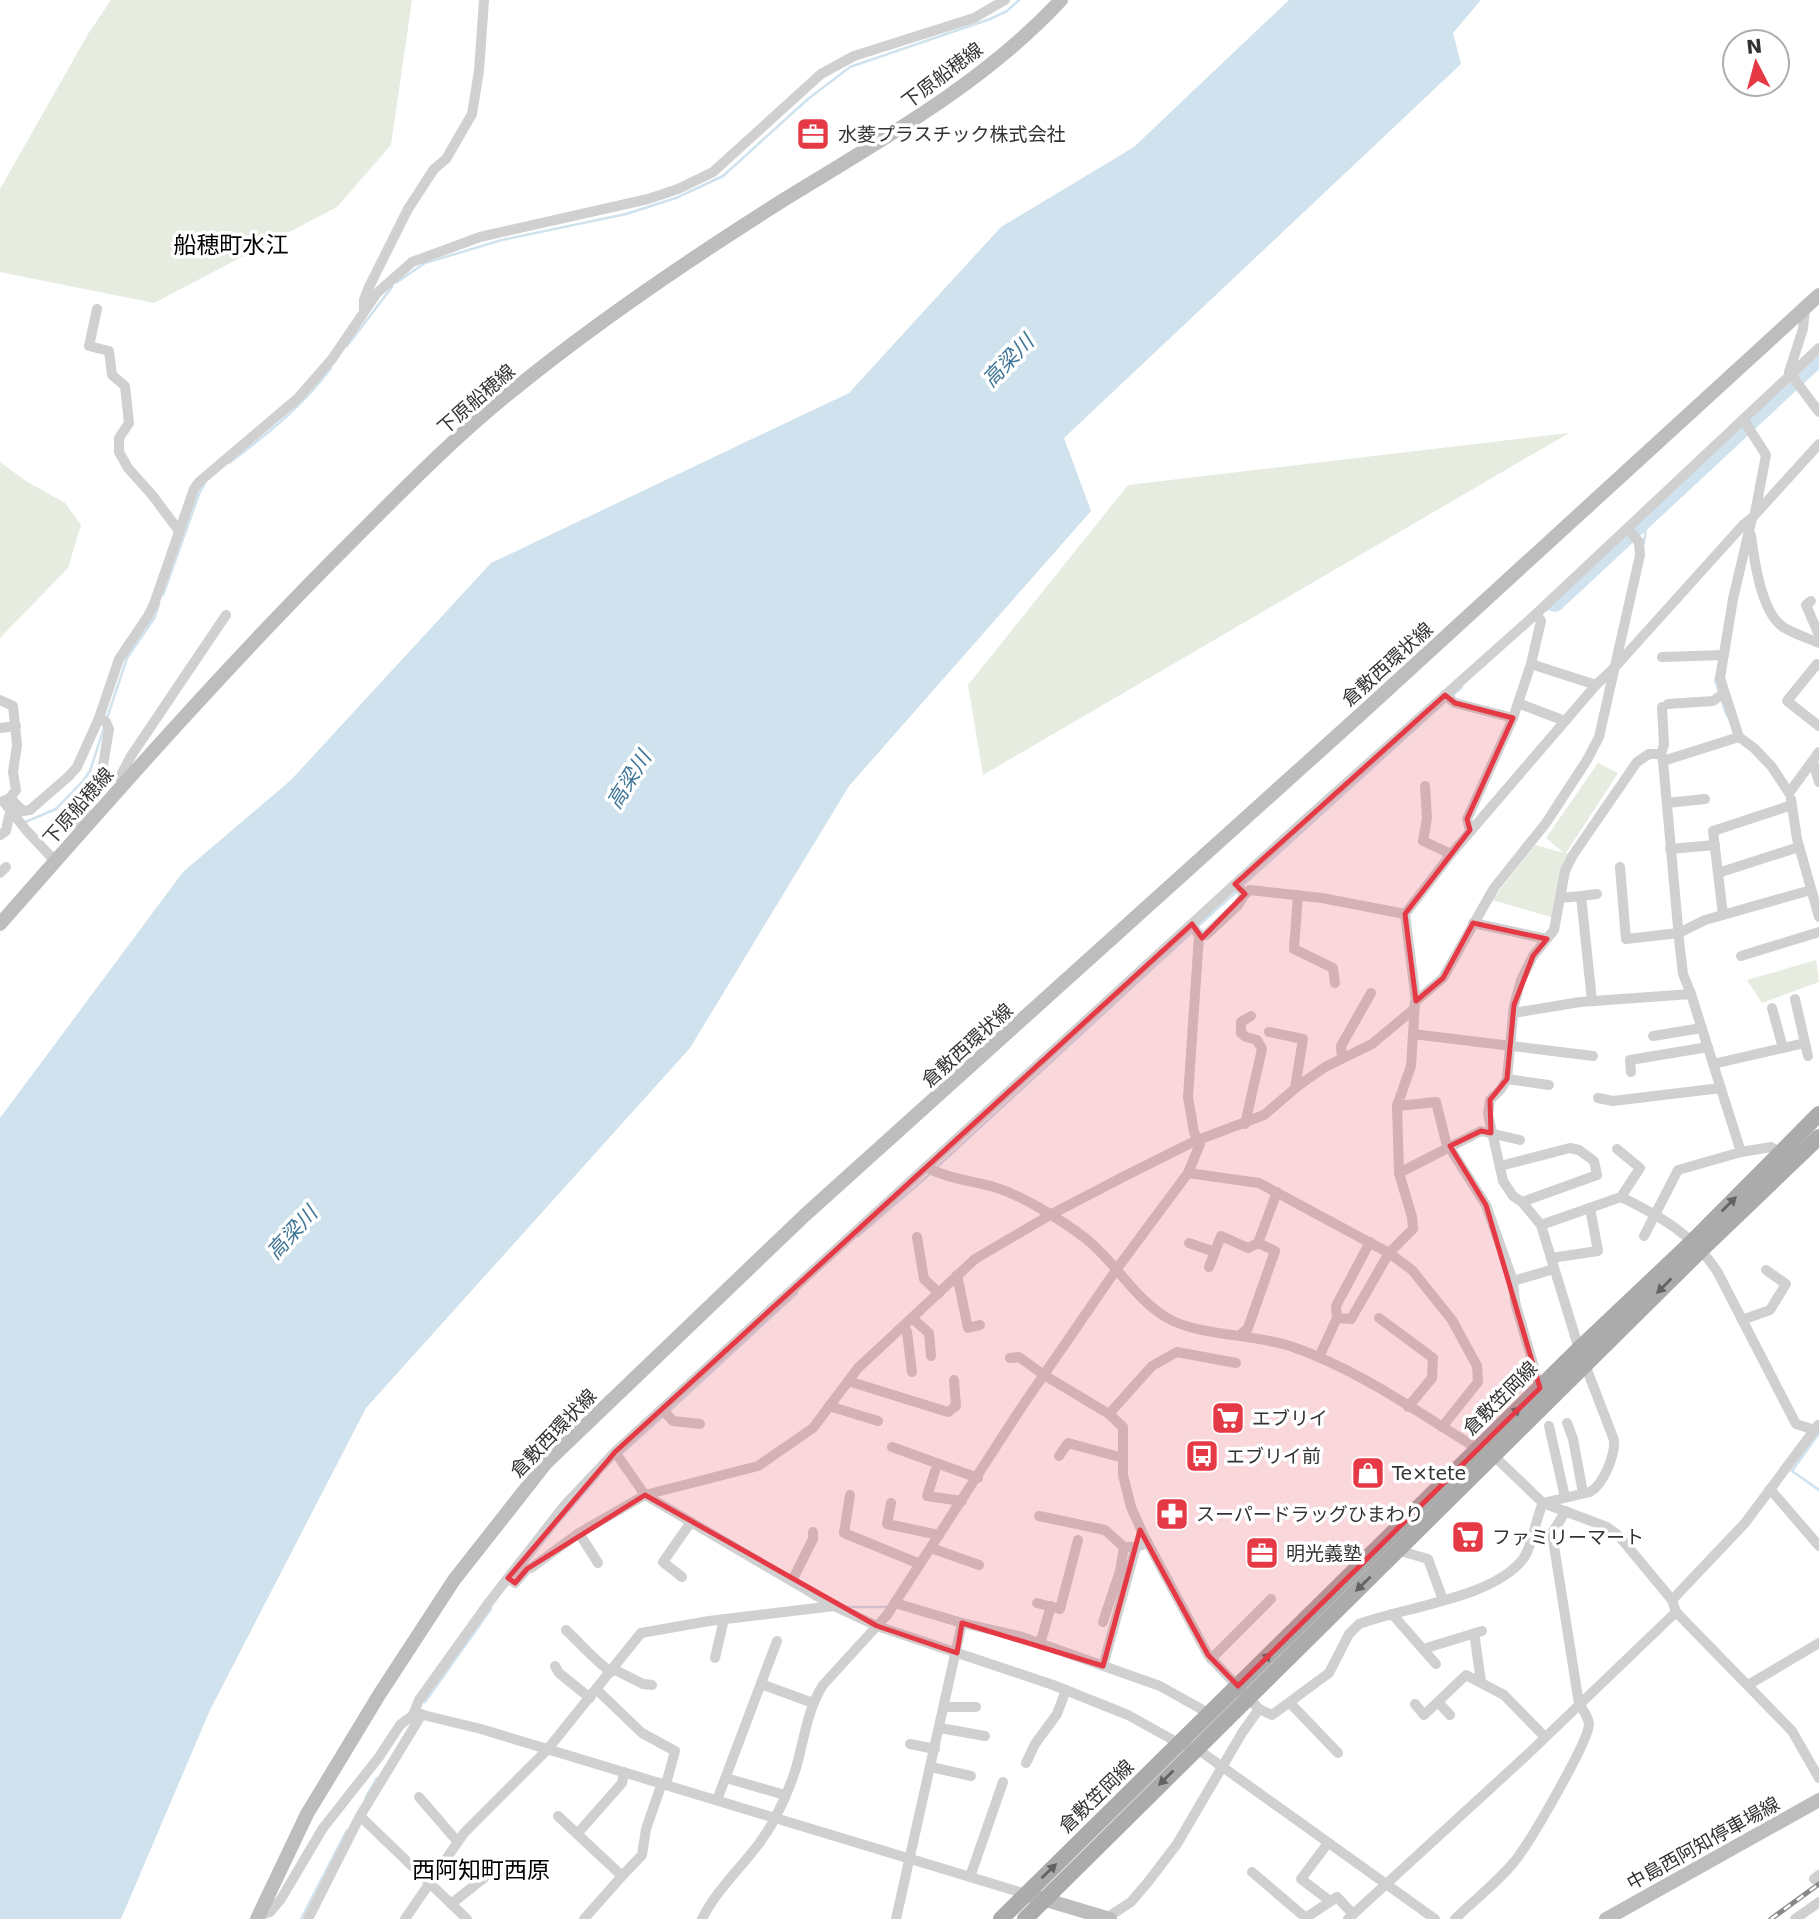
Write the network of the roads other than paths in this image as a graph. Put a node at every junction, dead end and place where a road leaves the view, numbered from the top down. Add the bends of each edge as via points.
1 (484, 0) edge
2 (1005, 0) edge
3 (1060, 0) edge
4 (1819, 295) edge
5 (1805, 308) junction
6 (97, 309) dead end
7 (364, 310) junction
8 (1819, 348) edge
9 (1794, 379) junction
10 (1819, 412) edge
11 (1746, 423) junction
12 (1819, 444) edge
13 (1752, 519) junction
14 (179, 531) junction
15 (1631, 532) junction
16 (1811, 601) dead end
17 (226, 615) dead end
18 (1538, 617) junction
19 (1819, 635) edge
20 (1819, 643) edge
21 (1720, 655) junction
22 (1662, 657) dead end
23 (1531, 664) junction
24 (1819, 666) edge
25 (1615, 667) junction
26 (1596, 685) junction
27 (1721, 695) junction
28 (1447, 697) junction
29 (0, 701) edge
30 (1518, 703) junction
31 (1513, 718) junction
32 (102, 720) junction
33 (1565, 721) junction
34 (16, 726) junction
35 (1819, 726) edge
36 (0, 728) edge
37 (1739, 737) junction
38 (1662, 757) junction
39 (1816, 757) edge
40 (1819, 782) edge
41 (121, 786) junction
42 (1425, 786) dead end
43 (1789, 793) junction
44 (1706, 799) dead end
45 (1667, 803) junction
46 (1792, 805) junction
47 (18, 818) junction
48 (1470, 830) junction
49 (82, 832) junction
50 (0, 835) edge
51 (1715, 845) junction
52 (1799, 847) junction
53 (1670, 849) junction
54 (1451, 854) junction
55 (55, 861) junction
56 (1620, 867) dead end
57 (1718, 873) junction
58 (1240, 889) junction
59 (1811, 890) junction
60 (1597, 894) dead end
61 (1298, 895) junction
62 (1581, 896) junction
63 (1560, 898) junction
64 (1818, 912) edge
65 (1405, 914) junction
66 (1723, 915) junction
67 (0, 923) edge
68 (1476, 923) junction
69 (1196, 929) junction
70 (1819, 932) edge
71 (1679, 933) junction
72 (1547, 939) junction
73 (1741, 956) dead end
74 (1335, 983) dead end
75 (1371, 993) dead end
76 (1691, 994) junction
77 (1795, 999) dead end
78 (1592, 1001) junction
79 (1415, 1005) junction
80 (1772, 1008) dead end
81 (1513, 1013) junction
82 (1251, 1016) dead end
83 (1702, 1028) junction
84 (1269, 1032) dead end
85 (1413, 1034) junction
86 (1654, 1036) dead end
87 (1805, 1043) junction
88 (1510, 1045) junction
89 (1708, 1047) junction
90 (1783, 1048) junction
91 (1342, 1056) junction
92 (1593, 1056) dead end
93 (1808, 1056) dead end
94 (1713, 1064) junction
95 (1631, 1072) dead end
96 (1507, 1079) junction
97 (1296, 1084) junction
98 (1549, 1085) dead end
99 (1721, 1088) junction
100 (1598, 1098) dead end
101 (1397, 1106) junction
102 (1819, 1114) edge
103 (1245, 1121) junction
104 (1491, 1133) junction
105 (1819, 1136) edge
106 (1520, 1140) dead end
107 (1199, 1142) junction
108 (1450, 1146) junction
109 (1617, 1149) dead end
110 (1741, 1152) junction
111 (1786, 1157) junction
112 (1500, 1166) junction
113 (931, 1169) junction
114 (1188, 1173) junction
115 (1399, 1173) junction
116 (1278, 1192) junction
117 (1621, 1197) junction
118 (1522, 1202) junction
119 (1590, 1208) junction
120 (1656, 1214) junction
121 (1050, 1215) junction
122 (1541, 1225) junction
123 (1644, 1236) dead end
124 (917, 1237) dead end
125 (1189, 1242) dead end
126 (1370, 1242) junction
127 (1258, 1243) junction
128 (1697, 1245) junction
129 (1214, 1252) junction
130 (1389, 1253) junction
131 (1553, 1263) junction
132 (1209, 1266) dead end
133 (1115, 1268) junction
134 (1766, 1269) dead end
135 (957, 1275) junction
136 (1513, 1281) junction
137 (939, 1293) junction
138 (1338, 1318) junction
139 (1379, 1318) dead end
140 (1742, 1320) junction
141 (908, 1322) junction
142 (980, 1325) dead end
143 (1240, 1335) junction
144 (931, 1356) dead end
145 (1319, 1357) junction
146 (1582, 1357) junction
147 (1010, 1358) dead end
148 (1236, 1363) dead end
149 (912, 1372) dead end
150 (1042, 1374) junction
151 (954, 1380) dead end
152 (848, 1381) junction
153 (1540, 1388) junction
154 (829, 1406) junction
155 (1408, 1407) junction
156 (665, 1412) junction
157 (1109, 1414) junction
158 (878, 1422) dead end
159 (1567, 1423) dead end
160 (700, 1424) dead end
161 (1549, 1426) dead end
162 (1442, 1427) junction
163 (1817, 1427) edge
164 (892, 1447) dead end
165 (1486, 1452) junction
166 (617, 1455) junction
167 (1059, 1456) dead end
168 (1123, 1458) junction
169 (936, 1471) dead end
170 (976, 1477) junction
171 (1770, 1489) junction
172 (1583, 1493) junction
173 (645, 1495) junction
174 (850, 1495) dead end
175 (1565, 1497) junction
176 (962, 1501) junction
177 (891, 1503) dead end
178 (1543, 1503) junction
179 (1566, 1511) junction
180 (1039, 1516) dead end
181 (691, 1522) junction
182 (813, 1532) dead end
183 (579, 1534) junction
184 (939, 1535) junction
185 (1077, 1540) dead end
186 (1148, 1543) junction
187 (1819, 1546) edge
188 (1130, 1547) junction
189 (931, 1548) junction
190 (1397, 1550) junction
191 (598, 1563) dead end
192 (919, 1563) junction
193 (979, 1565) dead end
194 (1108, 1566) dead end
195 (1120, 1571) junction
196 (682, 1577) dead end
197 (511, 1580) junction
198 (792, 1581) junction
199 (1271, 1599) dead end
200 (1443, 1600) junction
201 (1672, 1600) junction
202 (895, 1603) junction
203 (1037, 1603) dead end
204 (834, 1605) junction
205 (1051, 1606) junction
206 (1676, 1612) junction
207 (1392, 1614) junction
208 (724, 1619) junction
209 (1103, 1622) dead end
210 (962, 1623) junction
211 (877, 1626) junction
212 (566, 1630) dead end
213 (777, 1641) dead end
214 (1819, 1643) edge
215 (1040, 1644) junction
216 (1423, 1648) junction
217 (957, 1653) junction
218 (715, 1658) dead end
219 (1211, 1659) junction
220 (1436, 1664) dead end
221 (555, 1666) dead end
222 (1103, 1666) junction
223 (612, 1670) junction
224 (1481, 1682) junction
225 (761, 1684) junction
226 (652, 1685) dead end
227 (1748, 1685) junction
228 (1066, 1690) junction
229 (593, 1694) junction
230 (1249, 1697) junction
231 (1438, 1702) junction
232 (814, 1703) junction
233 (1290, 1703) junction
234 (1415, 1704) dead end
235 (1579, 1704) junction
236 (945, 1707) junction
237 (976, 1707) dead end
238 (1210, 1714) junction
239 (418, 1715) junction
240 (1450, 1715) dead end
241 (940, 1728) junction
242 (985, 1736) dead end
243 (1545, 1737) junction
244 (910, 1744) dead end
245 (1180, 1744) junction
246 (1196, 1748) junction
247 (547, 1749) junction
248 (935, 1749) junction
249 (1338, 1754) dead end
250 (1026, 1763) dead end
251 (1223, 1765) junction
252 (931, 1767) junction
253 (624, 1772) junction
254 (971, 1776) dead end
255 (726, 1778) junction
256 (1819, 1778) edge
257 (1003, 1782) dead end
258 (664, 1784) junction
259 (785, 1795) junction
260 (419, 1797) dead end
261 (717, 1800) junction
262 (1819, 1800) edge
263 (360, 1816) junction
264 (558, 1816) dead end
265 (776, 1818) junction
266 (577, 1834) junction
267 (457, 1841) junction
268 (1328, 1843) junction
269 (910, 1858) junction
270 (1252, 1872) dead end
271 (622, 1876) junction
272 (485, 1877) dead end
273 (970, 1877) junction
274 (431, 1883) junction
275 (1385, 1885) junction
276 (1026, 1894) junction
277 (1046, 1898) junction
278 (1331, 1901) junction
279 (1819, 1902) edge
280 (451, 1904) junction
281 (257, 1917) edge
282 (1351, 1917) edge
283 (1305, 1918) edge
284 (308, 1919) edge
285 (405, 1919) edge
286 (467, 1919) edge
287 (584, 1919) edge
288 (702, 1919) edge
289 (897, 1919) edge
290 (1001, 1919) edge
291 (1025, 1919) edge
292 (1107, 1919) edge
293 (1435, 1919) edge
294 (1455, 1919) edge
295 (1606, 1919) edge
296 (1795, 1919) edge

1 - 7 street via 472,114 446,159 434,169 408,209 363,300
2 - 7 street via 974,18 854,56 821,75 713,172 678,189 434,252 396,274
3 - 41 main road, 下原船穂線 via 1005,52 920,117 659,281 516,388 411,482 299,594
4 - 5 main road, 倉敷西環状線
5 - 9 street via 1789,368
5 - 281 main road, 倉敷西環状線 via 805,1215 546,1463 454,1580 379,1695 307,1814
6 - 14 street via 89,346 109,351 112,375 125,386 129,423 119,438 120,452
7 - 14 street via 332,359 298,398 199,482
8 - 9 street
9 - 10 street
9 - 11 street
11 - 13 street via 1766,455
11 - 15 street
12 - 13 street
13 - 20 street via 1761,587 1771,613 1782,626
13 - 21 street
13 - 25 street
14 - 32 street via 154,604 119,659
15 - 18 street
15 - 25 street via 1639,542 1640,555
16 - 19 street via 1805,605
17 - 41 street via 131,755
18 - 23 street
18 - 28 street
21 - 22 street
21 - 27 street
23 - 26 street
23 - 30 street
24 - 35 street via 1787,701
25 - 26 street
25 - 68 street via 1595,747 1546,823 1494,888
26 - 33 street
27 - 37 street
27 - 38 street via 1713,702 1665,706
28 - 31 street
28 - 58 street
29 - 34 street via 13,706
30 - 31 street
30 - 33 street
31 - 48 street via 1467,819
32 - 47 street via 77,767
32 - 49 street via 109,729 100,784 78,821
33 - 48 street
34 - 36 street
34 - 47 street via 16,790 10,799
37 - 38 street
37 - 43 street via 1772,767
38 - 45 street
38 - 63 street via 1649,754 1637,762 1573,855
39 - 40 street
39 - 43 street
41 - 49 main road, 下原船穂線
42 - 54 street via 1423,841
43 - 46 street
44 - 45 street
45 - 53 street
46 - 51 street via 1713,831
46 - 52 street
47 - 50 street
47 - 55 street
48 - 54 street
49 - 55 main road, 下原船穂線
51 - 53 street
51 - 57 street
52 - 57 street
52 - 59 street
53 - 71 street
54 - 65 street
55 - 67 main road, 下原船穂線
56 - 71 street via 1626,939
57 - 66 street
58 - 61 street
58 - 69 street
58 - 69 street via 1238,905 1206,935
59 - 64 street
59 - 66 street
60 - 62 street
61 - 65 street
61 - 74 street via 1294,948 1333,968
62 - 63 street
62 - 78 street
63 - 72 street via 1554,930
65 - 79 street
66 - 71 street
68 - 72 street
68 - 79 street via 1443,978
69 - 107 street via 1188,1097
69 - 113 street
70 - 73 street
71 - 76 street via 1683,974
72 - 81 street via 1521,979
75 - 91 street via 1341,1046
76 - 78 street
76 - 83 street
77 - 87 street
78 - 81 street
79 - 85 street
79 - 91 street via 1372,1044
80 - 90 street
81 - 88 street
82 - 103 street via 1241,1021 1241,1033 1257,1040 1262,1049
83 - 86 street
83 - 89 street
84 - 97 street via 1303,1039
85 - 88 street
85 - 101 street via 1411,1066
87 - 90 street
87 - 93 street
88 - 92 street
88 - 96 street
89 - 94 street
89 - 95 street via 1630,1060
90 - 94 street
91 - 97 street
94 - 99 street
96 - 98 street
96 - 104 street via 1490,1100
97 - 103 street via 1264,1115
99 - 100 street via 1613,1101
99 - 110 street
101 - 108 street via 1436,1102
101 - 115 street
102 - 111 main road, 倉敷笠岡線
103 - 107 street
104 - 106 street
104 - 108 street via 1481,1131
104 - 112 street
105 - 111 main road, 倉敷笠岡線
107 - 114 street
107 - 121 street
108 - 115 street
108 - 136 street via 1486,1205
109 - 117 street via 1640,1168
110 - 111 street via 1771,1147
110 - 120 street via 1678,1170
111 - 128 main road, 倉敷笠岡線
112 - 118 street via 1503,1181
112 - 118 street via 1570,1148 1594,1161 1597,1175
113 - 121 street via 998,1188
113 - 156 street
114 - 116 street via 1259,1183
114 - 133 street
115 - 130 street via 1413,1229
116 - 126 street
116 - 127 street
117 - 119 street
117 - 120 street
118 - 122 street
119 - 122 street
119 - 131 street via 1598,1251
120 - 123 street
120 - 128 street
121 - 133 street via 1086,1238
121 - 135 street via 975,1259
122 - 131 street
124 - 137 street via 924,1279
125 - 129 street
126 - 130 street
126 - 138 street via 1336,1306
127 - 129 street via 1248,1248 1221,1236
127 - 143 street via 1275,1251 1248,1328
128 - 140 street via 1717,1271
128 - 146 main road, 倉敷笠岡線
129 - 132 street
130 - 138 street via 1351,1319
130 - 162 street via 1412,1269 1433,1293 1478,1366 1478,1382
131 - 136 street
131 - 146 street
133 - 143 street via 1168,1318
133 - 150 street
134 - 140 street via 1786,1284 1770,1310
135 - 137 street
135 - 142 street via 968,1328
136 - 153 street via 1514,1302
137 - 141 street
138 - 145 street
139 - 155 street via 1433,1358 1432,1378
140 - 163 street via 1796,1424
141 - 144 street via 929,1334
141 - 149 street
141 - 152 street
143 - 145 street
145 - 155 street
146 - 153 main road, 倉敷笠岡線
146 - 165 main road, 倉敷笠岡線
146 - 172 street via 1615,1449 1597,1488
147 - 150 street via 1019,1357
148 - 157 street via 1177,1352 1152,1366
150 - 157 street
150 - 170 street
151 - 152 street via 956,1406 948,1412
152 - 154 street
165 -> 153 main road, 倉敷笠岡線
154 - 158 street
154 - 173 street via 813,1428 758,1466
155 - 162 street
156 - 160 street via 673,1421
156 - 166 street
157 - 168 street via 1123,1427
159 - 172 street
161 - 175 street
162 - 165 street
163 - 171 street
164 - 170 street
165 - 178 street
165 - 190 main road, 倉敷笠岡線
230 -> 165 main road, 倉敷笠岡線
166 - 173 street
166 - 197 street via 564,1506
167 - 168 street via 1068,1443
168 - 186 street via 1131,1507
169 - 176 street via 927,1496
170 - 176 street
171 - 187 street
171 - 201 street via 1745,1523
172 - 175 street
173 - 181 street
173 - 183 street
174 - 192 street via 844,1532
175 - 178 street
176 - 184 street
177 - 184 street via 887,1524
178 - 179 street
178 - 200 street via 1524,1558 1498,1580
179 - 201 street via 1619,1536
179 - 235 street via 1552,1533
180 - 188 street via 1105,1530
181 - 196 street via 663,1562
181 - 198 street
182 - 198 street
183 - 191 street
183 - 197 street via 527,1569 515,1583
184 - 189 street
185 - 205 street via 1060,1609
186 - 188 street
186 - 219 street
188 - 195 street
188 - 222 street
189 - 192 street
189 - 193 street
190 - 200 street via 1428,1559
190 -> 230 main road, 倉敷笠岡線
192 - 202 street
194 - 195 street
195 - 209 street
197 - 239 street via 419,1700
198 - 204 street
199 - 219 street
200 - 207 street
201 - 206 street
202 - 210 street
202 - 211 street
203 - 205 street
204 - 208 street
204 - 211 street
205 - 215 street
206 - 227 street
206 - 235 street
207 - 216 street
207 - 233 street via 1359,1625 1349,1634 1329,1674
208 - 218 street
208 - 223 street via 642,1633
210 - 215 street
210 - 217 street
211 - 217 street
211 - 232 street via 823,1685
212 - 223 street via 589,1656
213 - 225 street
214 - 227 street
215 - 222 street
216 - 220 street
216 - 224 street via 1478,1635
217 - 228 street
217 - 236 street
219 - 230 street
221 - 229 street
222 - 238 street via 1160,1686
223 - 226 street
223 - 229 street
224 - 231 street via 1466,1675
224 - 243 street via 1504,1695
225 - 232 street
225 - 255 street
227 - 256 street via 1792,1731
228 - 245 street via 1128,1715
228 - 250 street via 1057,1714
229 - 247 street
229 - 258 street via 675,1751
230 - 233 street via 1272,1715
230 - 238 main road, 倉敷笠岡線
230 - 246 main road, 倉敷笠岡線
230 - 251 street
231 - 234 street via 1424,1715
231 - 240 street
232 - 259 street
233 - 249 street
235 - 243 street
235 - 294 street via 1589,1724 1587,1734 1562,1785 1514,1861
236 - 237 street
236 - 241 street
238 - 245 main road, 倉敷笠岡線
239 - 247 street
239 - 263 street
239 - 281 street via 400,1725 323,1828 281,1899 270,1912
241 - 242 street
241 - 248 street
243 - 275 street
244 - 248 street
245 - 246 street
276 -> 245 main road, 倉敷笠岡線
246 - 251 street
246 -> 277 main road, 倉敷笠岡線
247 - 253 street
247 - 267 street
248 - 252 street
251 - 268 street
251 - 292 street via 1188,1828 1149,1882
252 - 254 street
252 - 269 street
253 - 258 street
253 - 266 street via 622,1783
255 - 259 street
255 - 261 street
257 - 273 street
258 - 261 street
258 - 271 street via 646,1829 642,1855
259 - 265 street
260 - 267 street
261 - 265 street
262 - 295 main road, 中島西阿知停車場線
263 - 274 street
263 - 284 street
264 - 266 street
265 - 269 street
265 - 288 street
266 - 271 street
267 - 274 street
268 - 275 street
268 - 278 street via 1301,1879
269 - 273 street
269 - 289 street
270 - 283 street
271 - 287 street
272 - 280 street
273 - 276 street
274 - 280 street
274 - 285 street
275 - 282 street
275 - 293 street
276 - 277 main road
276 - 290 main road, 倉敷笠岡線
277 - 291 main road, 倉敷笠岡線
277 - 292 main road
278 - 282 street via 1337,1897
278 - 283 street
279 - 296 street
280 - 286 street

